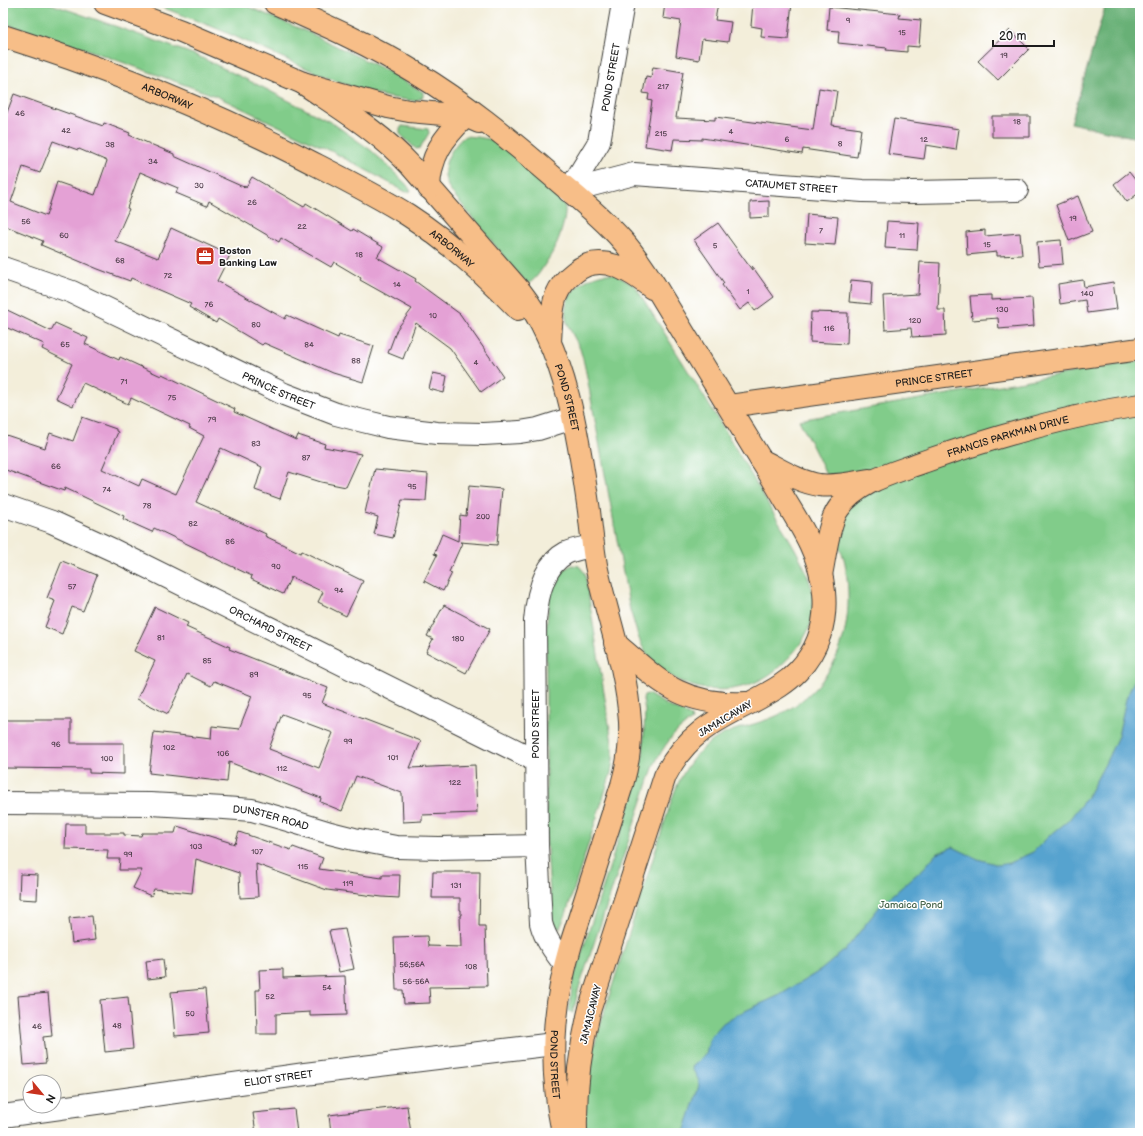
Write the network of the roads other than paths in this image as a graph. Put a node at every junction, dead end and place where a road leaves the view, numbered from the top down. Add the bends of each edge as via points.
1 (105, 3) edge
2 (275, 3) edge
3 (623, 3) edge
4 (3, 36) edge
5 (303, 83) junction
6 (465, 117) junction
7 (508, 139) junction
8 (429, 188) junction
9 (569, 190) junction
10 (1017, 190) dead end
11 (3, 268) edge
12 (661, 295) junction
13 (550, 343) junction
14 (1140, 349) edge
15 (1140, 405) edge
16 (728, 406) junction
17 (573, 418) junction
18 (761, 460) junction
19 (879, 478) junction
20 (3, 505) edge
21 (593, 546) junction
22 (821, 575) junction
23 (615, 643) junction
24 (749, 703) junction
25 (535, 760) junction
26 (3, 803) edge
27 (537, 846) junction
28 (565, 966) junction
29 (554, 1044) junction
30 (3, 1116) edge
31 (563, 1133) edge
32 (576, 1133) edge

1 - 5 main road, ARBORWAY via 181,31
2 - 7 main road, ARBORWAY via 350,37 416,73
3 - 9 street, POND STREET via 599,142
4 - 13 main road, ARBORWAY via 189,104 285,149 384,201 426,228 468,262
5 - 6 main road, ARBORWAY via 388,107
5 - 8 main road, ARBORWAY via 385,140
6 - 7 main road, ARBORWAY via 487,126
6 - 8 main road via 448,134 435,155
7 - 9 main road, ARBORWAY
8 - 13 main road, ARBORWAY via 523,294
9 - 10 street, CATAUMET STREET via 634,174 863,191
9 - 12 main road, ARBORWAY via 622,239
11 - 17 street, PRINCE STREET via 72,292 284,394 336,414 388,427 482,434 538,429
12 - 13 main road via 634,275 609,264 599,262 578,269 568,278 556,296
12 - 16 main road, ARBORWAY
13 - 17 main road, POND STREET via 565,384
14 - 16 main road, PRINCE STREET
15 - 19 main road, FRANCIS PARKMAN DRIVE via 1035,426
16 - 18 main road, JAMAICAWAY
17 - 21 main road, POND STREET
18 - 19 main road, FRANCIS PARKMAN DRIVE via 818,485 845,484
18 - 22 main road, JAMAICAWAY via 806,534
19 - 22 main road, FRANCIS PARKMAN DRIVE via 855,492 835,514
20 - 25 street, ORCHARD STREET via 52,522 120,553
21 - 23 main road
21 - 25 street, POND STREET via 570,551 559,558 550,568 539,595 535,635
22 - 24 main road, JAMAICAWAY via 824,620 812,653 791,678 772,692
23 - 24 main road via 660,682 685,696 720,704
23 - 28 main road via 629,714 630,748 627,768
24 - 32 main road, JAMAICAWAY via 693,737 675,757 665,776 590,1008 580,1056
25 - 27 street, POND STREET
26 - 27 street, DUNSTER ROAD via 150,804 252,810 354,839 396,847
27 - 28 street, POND STREET via 541,923 550,946
28 - 29 main road, POND STREET
29 - 30 street, ELIOT STREET via 297,1075
29 - 31 main road, POND STREET via 555,1088

